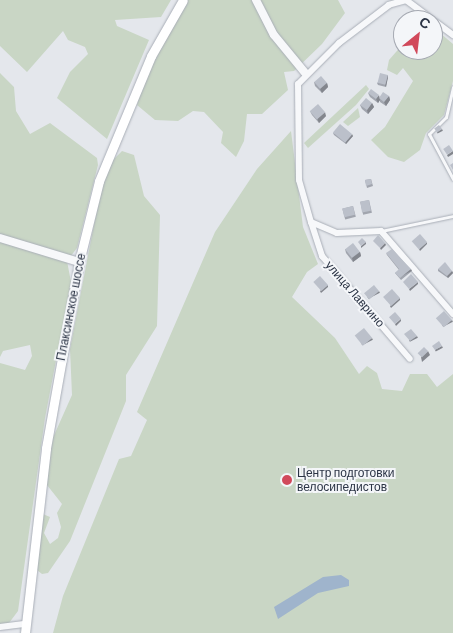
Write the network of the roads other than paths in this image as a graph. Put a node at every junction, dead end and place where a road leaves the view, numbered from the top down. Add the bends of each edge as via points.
1 (183, 0) edge
2 (256, 0) edge
3 (406, 0) edge
4 (453, 35) edge
5 (306, 74) junction
6 (453, 87) edge
7 (453, 179) edge
8 (453, 216) edge
9 (311, 222) junction
10 (381, 231) junction
11 (0, 238) edge
12 (79, 262) junction
13 (453, 314) edge
14 (410, 359) dead end
15 (0, 627) edge
16 (25, 628) edge

1 - 12 main road, Плаксинское шоссе via 151,56 99,181
2 - 5 street via 274,35
3 - 4 street
3 - 5 street via 389,5
5 - 9 street, улица Лаврино via 298,84 299,180
6 - 7 lane via 446,117 429,134
8 - 10 lane
9 - 10 street via 337,233
9 - 14 street, улица Лаврино via 322,256
10 - 13 street
11 - 12 street
12 - 16 main road, Плаксинское шоссе via 44,457
15 - 16 street

